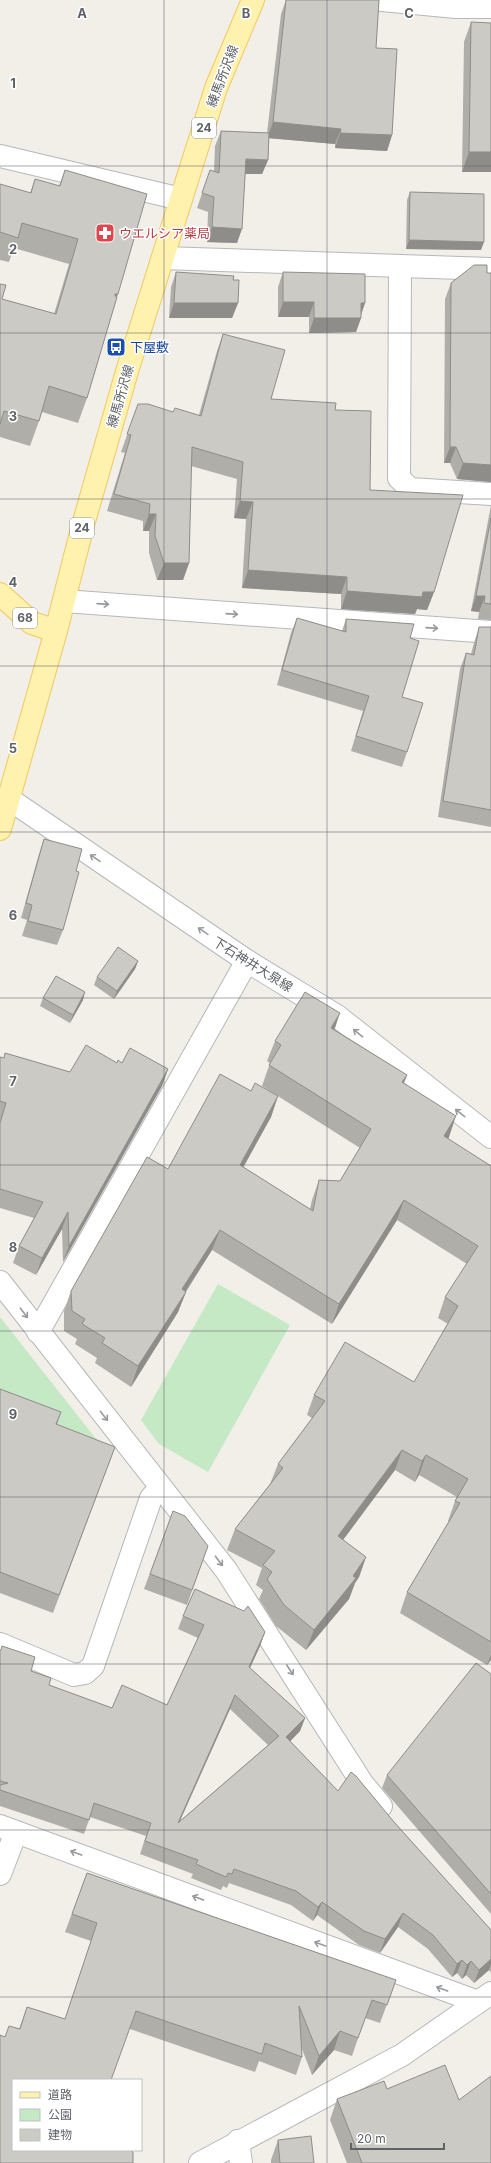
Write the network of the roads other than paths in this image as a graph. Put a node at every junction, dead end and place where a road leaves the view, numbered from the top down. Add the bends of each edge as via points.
1 (253, 0) edge
2 (382, 0) edge
3 (491, 7) edge
4 (0, 156) edge
5 (181, 199) junction
6 (163, 258) junction
7 (400, 266) junction
8 (491, 269) edge
9 (491, 494) edge
10 (0, 594) edge
11 (64, 601) junction
12 (56, 631) junction
13 (491, 632) edge
14 (4, 796) edge
15 (0, 829) edge
16 (247, 961) junction
17 (491, 1137) edge
18 (0, 1282) edge
19 (38, 1332) junction
20 (160, 1488) junction
21 (0, 1644) edge
22 (393, 1822) edge
23 (8, 1829) edge
24 (0, 1874) edge
25 (485, 1998) edge
26 (238, 2141) junction
27 (200, 2163) edge
28 (241, 2163) edge

1 - 5 main road, 練馬所沢線 / 24 via 216,88
2 - 3 street via 456,7
4 - 5 street
5 - 6 main road, 練馬所沢線 / 24
6 - 7 street
6 - 11 main road, 練馬所沢線 / 24 via 86,512
7 - 8 street
7 - 9 street via 398,478 410,488
10 - 12 main road, 68 via 32,623
11 - 12 main road, 練馬所沢線 / 24
11 -> 13 street
12 - 14 main road, 練馬所沢線 / 24
14 - 15 main road, 24
16 -> 14 street, 下石神井大泉線
17 -> 16 street, 下石神井大泉線 via 337,1016
16 - 19 street
18 -> 19 street
19 -> 20 street
20 - 21 street via 151,1498 93,1666 85,1673 74,1674
20 -> 22 street via 226,1570 362,1783
23 - 24 street
25 -> 23 street
25 - 26 street via 402,2055
26 - 27 street
26 - 28 street

